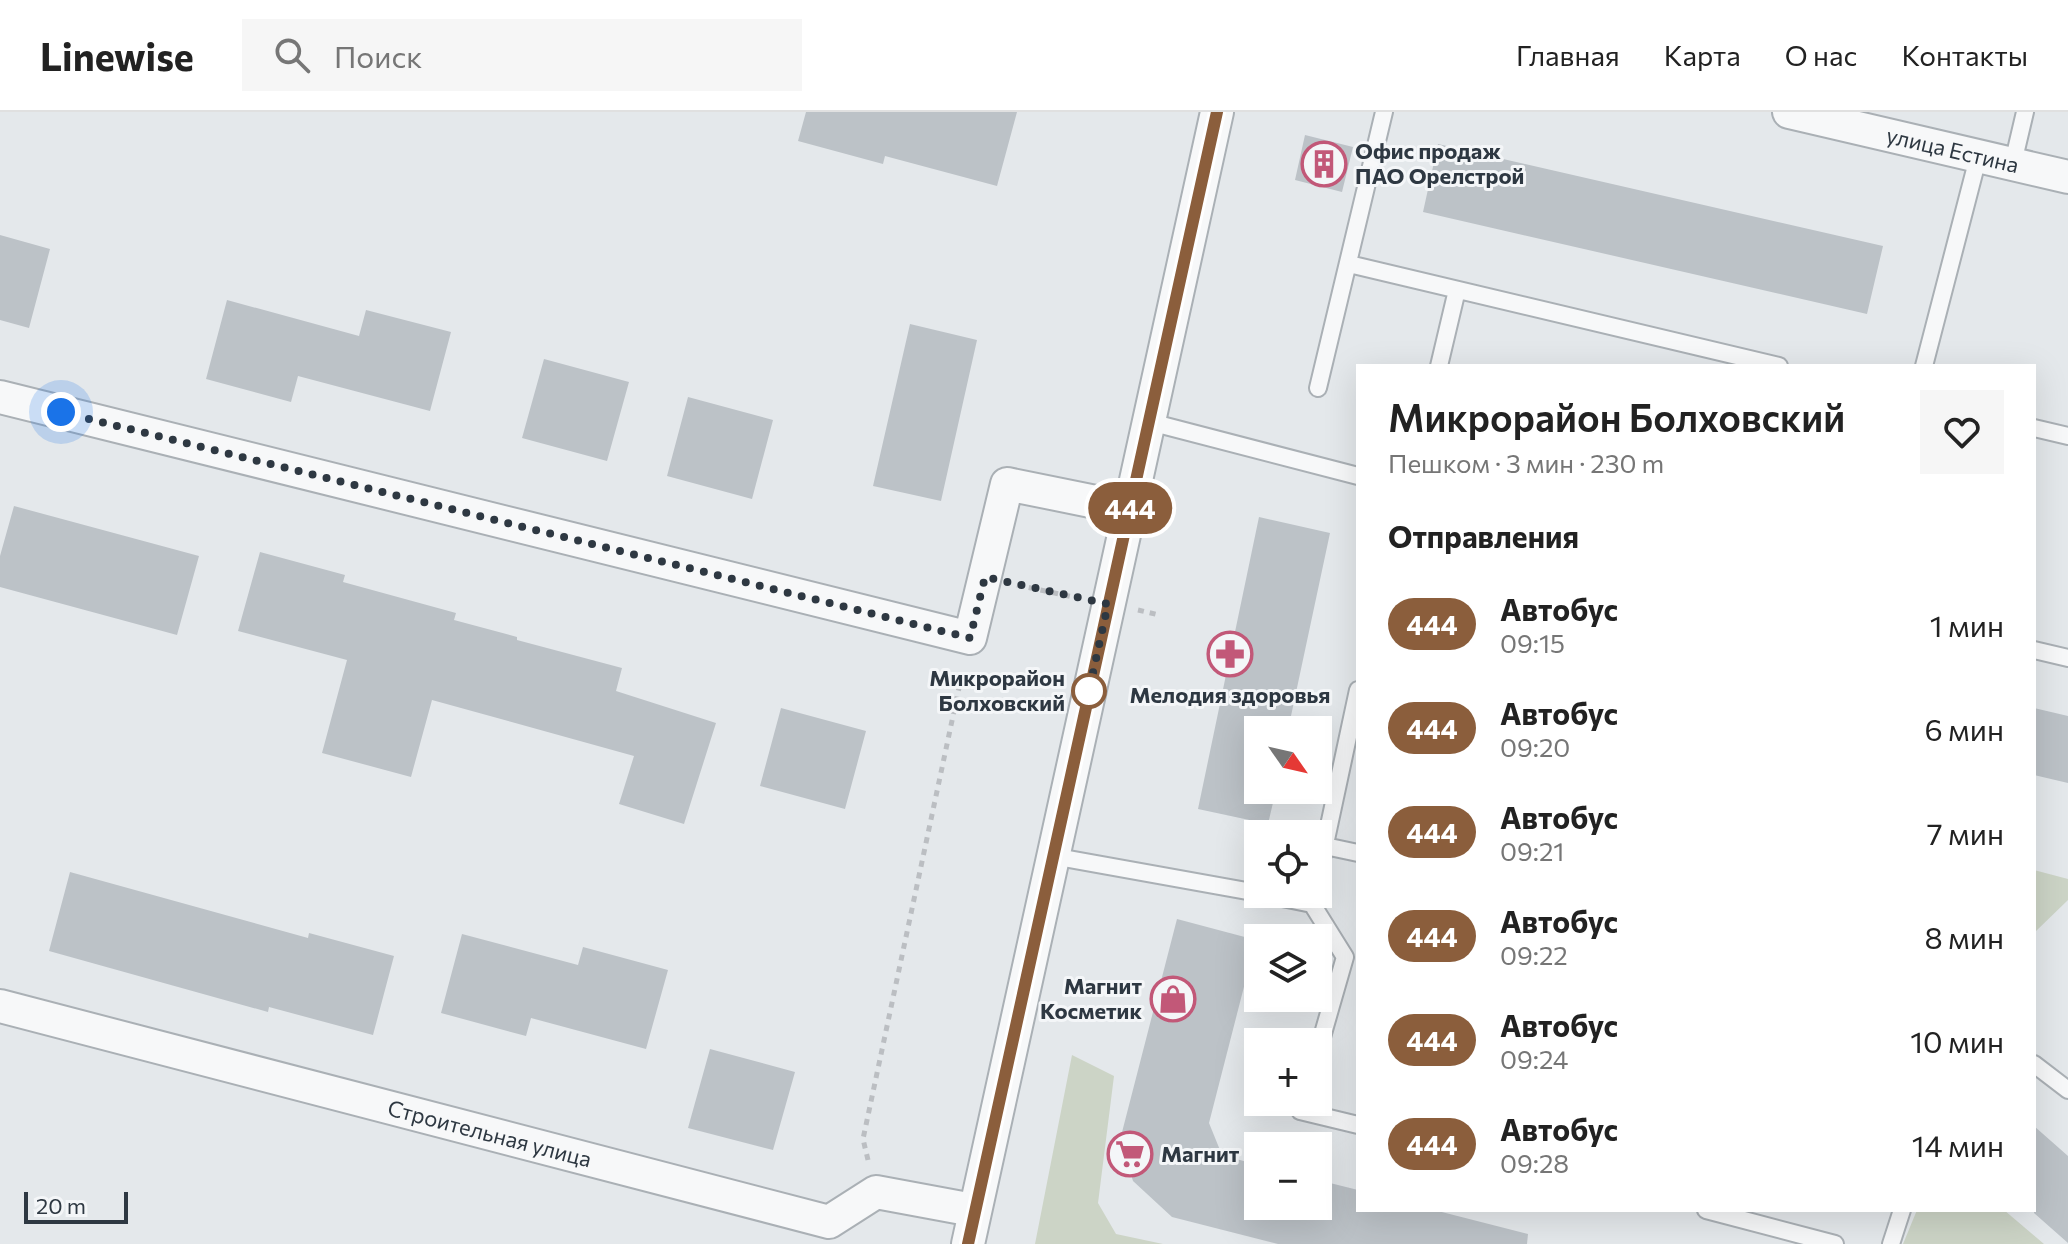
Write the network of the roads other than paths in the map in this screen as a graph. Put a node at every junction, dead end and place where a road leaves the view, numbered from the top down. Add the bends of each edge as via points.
1 (1217, 112) edge
2 (1384, 112) edge
3 (1789, 112) edge
4 (2025, 112) edge
5 (1979, 154) junction
6 (2013, 163) junction
7 (2068, 177) edge
8 (1349, 264) junction
9 (1457, 290) junction
10 (1439, 364) edge
11 (1771, 364) edge
12 (1925, 364) edge
13 (1318, 388) dead end
14 (0, 397) edge
15 (1150, 422) junction
16 (2036, 428) edge
17 (2068, 436) edge
18 (1356, 475) edge
19 (1130, 509) junction
20 (2036, 650) edge
21 (2068, 658) edge
22 (1356, 699) edge
23 (1330, 820) edge
24 (1332, 847) edge
25 (1356, 853) edge
26 (1052, 856) junction
27 (1244, 891) edge
28 (1318, 908) edge
29 (0, 1006) edge
30 (1325, 1028) edge
31 (2036, 1066) edge
32 (2068, 1090) edge
33 (1321, 1116) edge
34 (1356, 1125) edge
35 (973, 1210) junction
36 (1714, 1212) edge
37 (1901, 1212) edge
38 (968, 1244) edge
39 (1835, 1244) edge
40 (1891, 1244) edge

1 - 15 street
2 - 8 lane
3 - 5 street, улица Естина
4 - 6 lane
5 - 6 street, улица Естина
5 - 12 lane
6 - 7 street, улица Естина
8 - 9 lane
8 - 13 lane
9 - 10 lane
9 - 11 lane
14 - 19 street via 970,638 1007,484
15 - 18 lane
15 - 19 street
16 - 17 lane
19 - 26 street
20 - 21 lane
22 - 23 lane
24 - 25 lane
26 - 27 lane
26 - 35 street
28 - 30 lane via 1345,957
29 - 35 street, Строительная улица via 829,1222 876,1192
31 - 32 lane
33 - 34 lane
35 - 38 street
36 - 39 lane
37 - 40 lane

